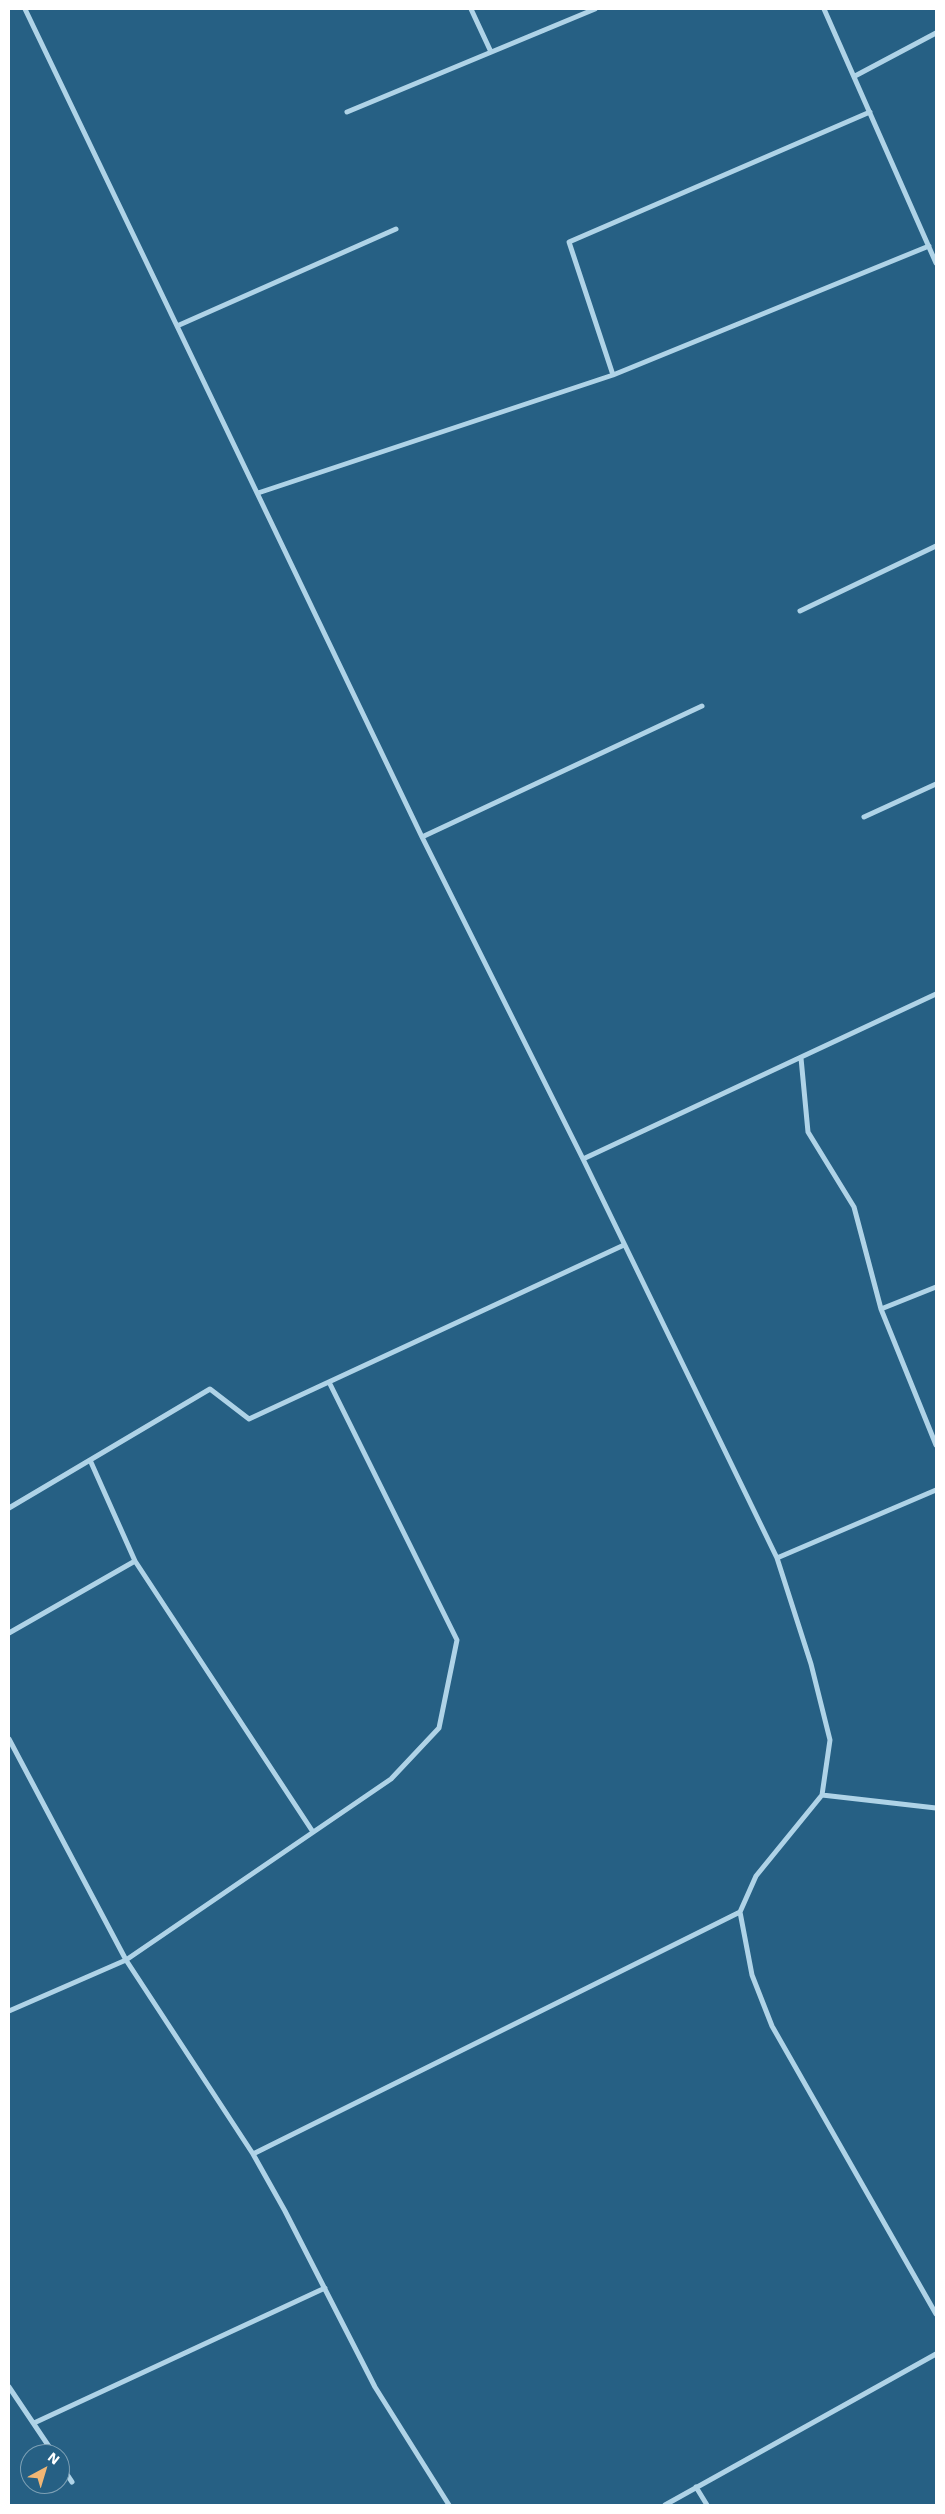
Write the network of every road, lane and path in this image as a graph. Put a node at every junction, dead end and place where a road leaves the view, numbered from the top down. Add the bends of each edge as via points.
1 (25, 9) edge
2 (471, 9) edge
3 (596, 9) edge
4 (824, 9) edge
5 (936, 33) edge
6 (491, 52) junction
7 (855, 76) junction
8 (346, 112) dead end
9 (870, 112) junction
10 (396, 229) dead end
11 (929, 246) junction
12 (936, 263) edge
13 (177, 326) junction
14 (613, 375) junction
15 (258, 493) junction
16 (936, 546) edge
17 (800, 611) dead end
18 (702, 706) dead end
19 (936, 784) edge
20 (864, 817) dead end
21 (422, 836) junction
22 (936, 994) edge
23 (801, 1058) junction
24 (583, 1159) junction
25 (624, 1245) junction
26 (936, 1287) edge
27 (881, 1308) junction
28 (329, 1382) junction
29 (936, 1445) edge
30 (90, 1460) junction
31 (936, 1490) edge
32 (9, 1508) edge
33 (777, 1558) junction
34 (135, 1561) junction
35 (9, 1633) edge
36 (9, 1739) edge
37 (822, 1795) junction
38 (936, 1808) edge
39 (313, 1832) junction
40 (740, 1912) junction
41 (126, 1960) junction
42 (9, 2011) edge
43 (252, 2154) junction
44 (325, 2288) junction
45 (936, 2314) edge
46 (936, 2354) edge
47 (9, 2387) edge
48 (34, 2423) junction
49 (48, 2444) edge
50 (70, 2479) edge
51 (72, 2482) dead end
52 (696, 2486) junction
53 (449, 2505) edge
54 (665, 2505) edge
55 (707, 2505) edge

1 - 13 street
2 - 6 street
3 - 6 street
4 - 7 street
5 - 7 street
6 - 8 street
7 - 9 street
9 - 11 street
9 - 14 street via 569,242
10 - 13 street
11 - 12 street
11 - 14 street
13 - 15 street
14 - 15 street
15 - 21 street
16 - 17 street
18 - 21 street
19 - 20 street
21 - 24 street
22 - 23 street
23 - 24 street
23 - 27 street via 808,1132 854,1207
24 - 25 street
25 - 28 street
25 - 33 street
26 - 27 street
27 - 29 street
28 - 30 street via 250,1419 210,1389
28 - 39 street via 457,1640 439,1728 391,1780
30 - 32 street
30 - 34 street
31 - 33 street
33 - 37 street via 811,1664 830,1740
34 - 35 street
34 - 39 street
36 - 41 street
37 - 38 street
37 - 40 street via 756,1876
39 - 41 street
40 - 43 street
40 - 45 street via 752,1975 772,2026
41 - 42 street
41 - 43 street
43 - 44 street
44 - 48 street
44 - 53 street via 375,2387
46 - 52 street
47 - 48 street
48 - 49 street
50 - 51 street
52 - 54 street
52 - 55 street

